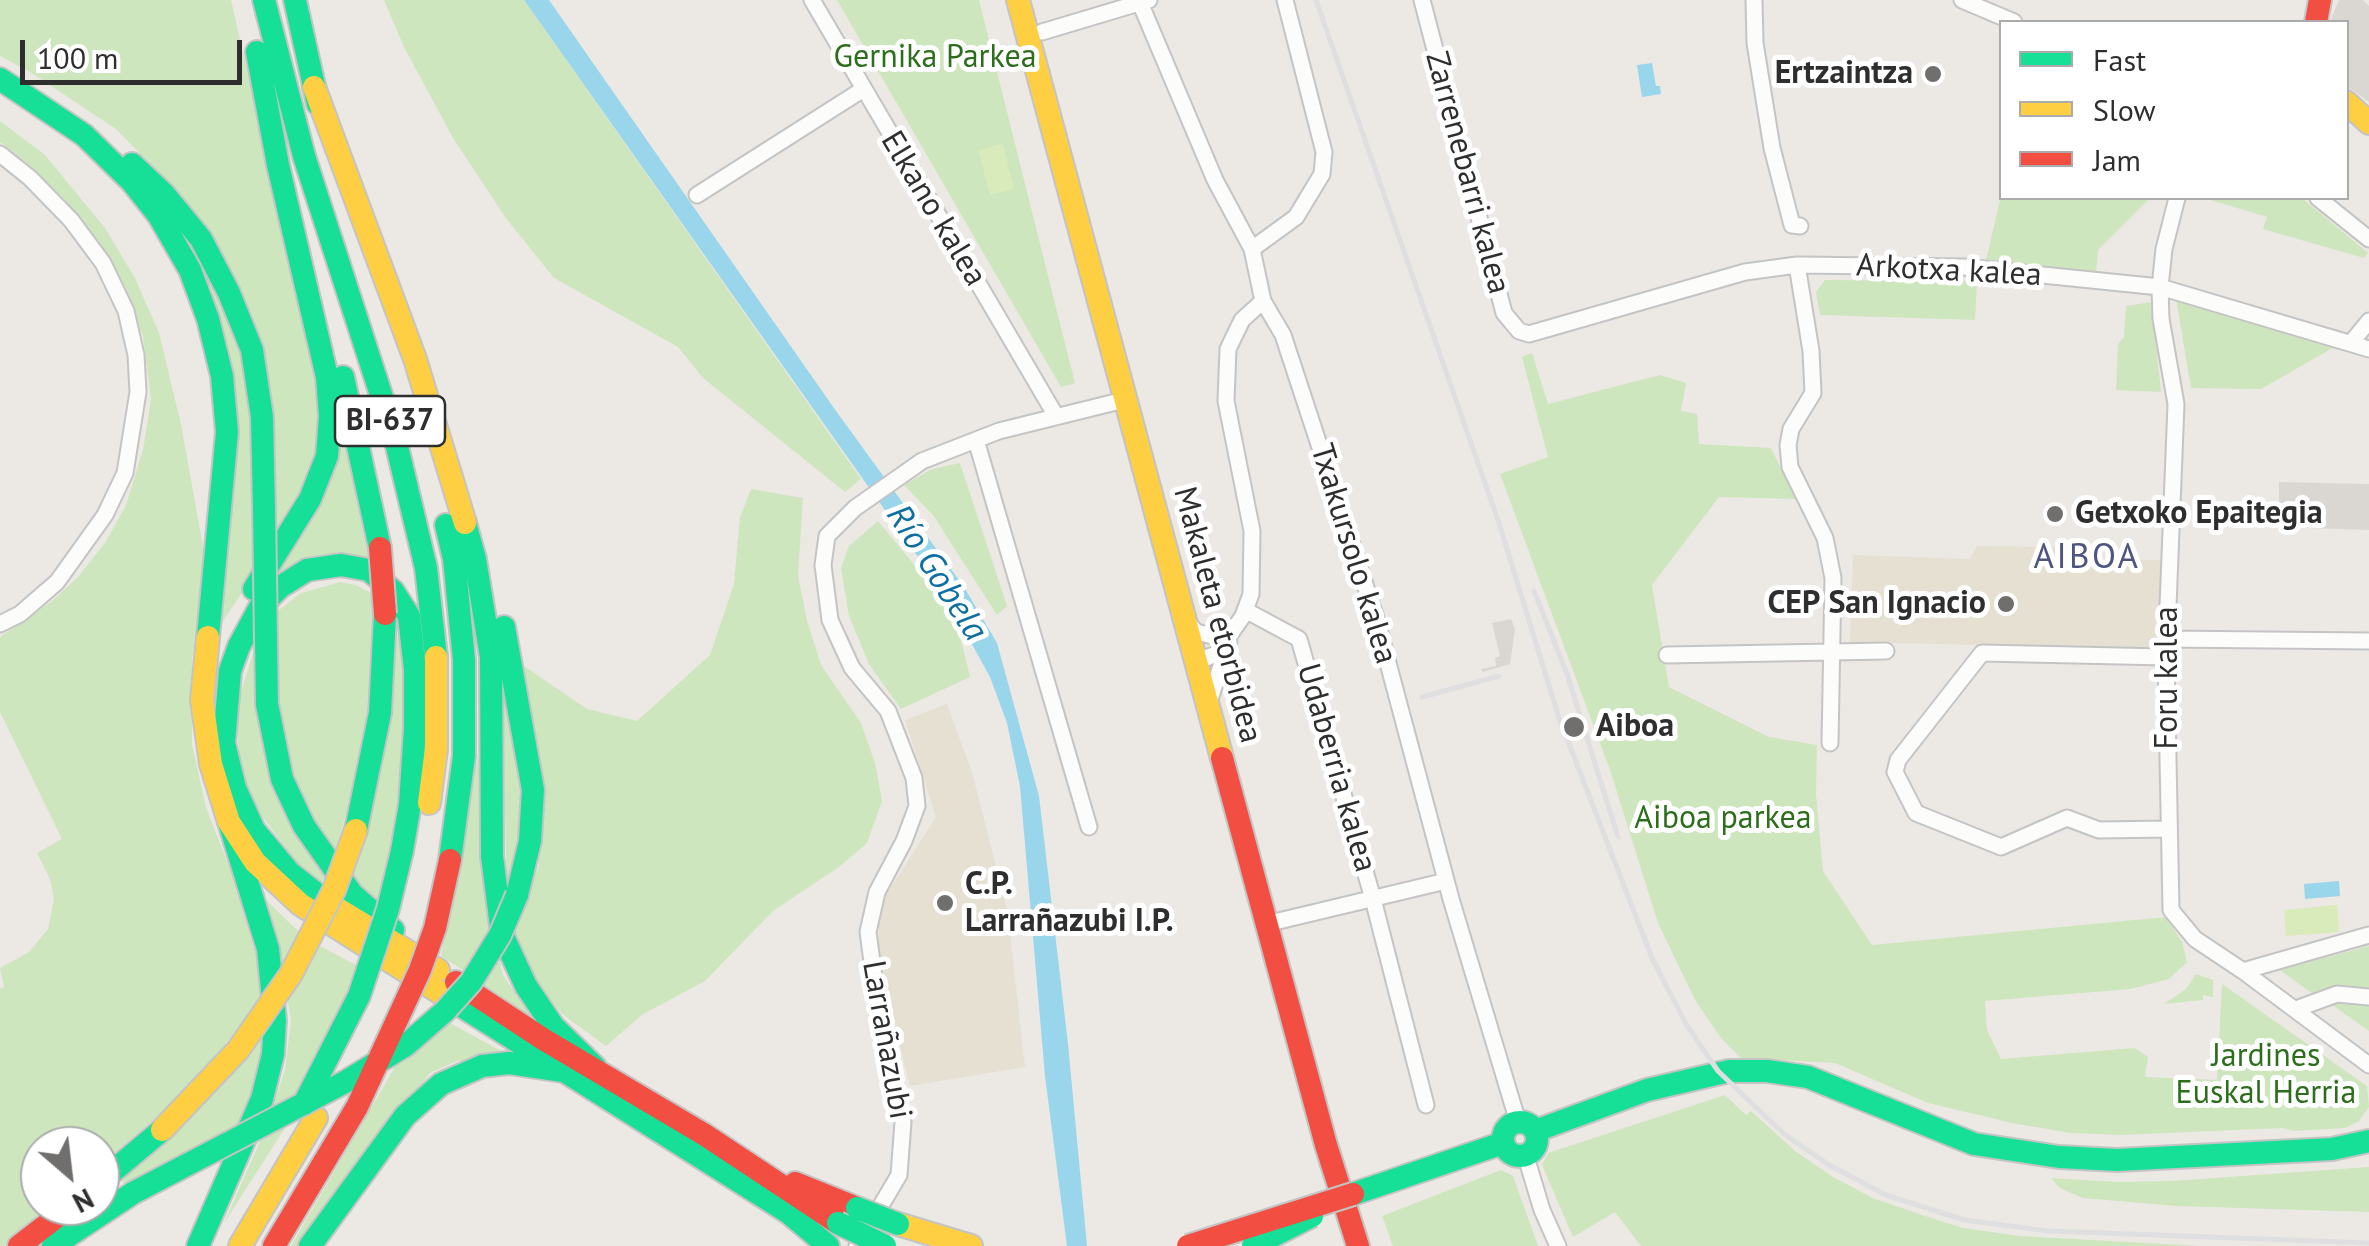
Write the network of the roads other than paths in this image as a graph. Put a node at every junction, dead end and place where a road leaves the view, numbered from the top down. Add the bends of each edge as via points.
1 (250, 0) edge
2 (264, 0) edge
3 (295, 0) edge
4 (812, 0) edge
5 (1018, 0) edge
6 (1285, 0) edge
7 (1422, 0) edge
8 (1754, 0) edge
9 (1962, 0) edge
10 (1145, 2) edge
11 (2009, 20) edge
12 (1042, 32) dead end
13 (0, 68) edge
14 (0, 78) edge
15 (314, 87) junction
16 (862, 90) junction
17 (2349, 105) edge
18 (2369, 123) edge
19 (0, 154) edge
20 (696, 195) dead end
21 (2176, 200) edge
22 (2320, 200) edge
23 (1800, 226) dead end
24 (2369, 239) edge
25 (1252, 249) junction
26 (1797, 265) junction
27 (2160, 287) junction
28 (1263, 300) junction
29 (2369, 322) edge
30 (1529, 334) joint
31 (2350, 343) junction
32 (2369, 349) edge
33 (415, 359) junction
34 (1124, 400) junction
35 (1056, 416) junction
36 (976, 440) junction
37 (1245, 610) junction
38 (1184, 618) junction
39 (0, 624) edge
40 (1231, 633) junction
41 (2166, 639) junction
42 (2369, 640) edge
43 (1830, 650) junction
44 (1886, 651) dead end
45 (1667, 654) dead end
46 (2166, 657) junction
47 (1196, 662) junction
48 (1208, 706) junction
49 (1830, 743) dead end
50 (208, 747) junction
51 (229, 822) junction
52 (1088, 827) dead end
53 (2169, 829) junction
54 (412, 853) junction
55 (1446, 881) junction
56 (1373, 899) junction
57 (1266, 924) junction
58 (2369, 935) edge
59 (438, 970) junction
60 (2243, 970) junction
61 (2369, 997) edge
62 (2296, 1009) junction
63 (2369, 1065) edge
64 (595, 1067) junction
65 (563, 1071) junction
66 (1426, 1105) dead end
67 (305, 1119) junction
68 (1526, 1126) junction
69 (704, 1135) junction
70 (2369, 1141) edge
71 (1503, 1143) junction
72 (1526, 1157) junction
73 (120, 1165) edge
74 (1353, 1194) junction
75 (789, 1212) junction
76 (45, 1226) edge
77 (19, 1246) edge
78 (52, 1246) edge
79 (198, 1246) edge
80 (220, 1246) edge
81 (240, 1246) edge
82 (274, 1246) edge
83 (310, 1246) edge
84 (828, 1246) edge
85 (846, 1246) edge
86 (857, 1246) edge
87 (885, 1246) edge
88 (970, 1246) edge
89 (1188, 1246) edge
90 (1253, 1246) edge
91 (1358, 1246) edge
92 (1558, 1246) edge

1 - 50 main road via 278,165 327,377 330,436 306,509 226,640
1 - 73 main road, bridge via 380,548 380,713 356,830 291,974 238,1050
2 - 54 main road, BI-637 via 304,156 395,438 426,568 436,749
3 - 15 main road, BI-637
4 - 16 street, Elkano kalea
5 - 34 main road, Makaleta etorbidea
6 - 25 street via 1324,152 1322,174 1296,217
7 - 30 street, Zarrenebarri kalea via 1504,313
8 - 23 street via 1772,148 1792,226
9 - 11 street
10 - 12 street
10 - 25 street, Txakursolo kalea via 1215,180
13 - 59 main road, bridge via 110,144 164,194 200,240 229,294 252,350 262,418 267,704 282,779 304,826 352,894
14 - 50 main road via 84,135 132,182 190,270 208,319 227,432 202,700
15 - 33 main road
15 - 82 main road, BI-637, bridge via 333,183 432,472 454,559 464,756 450,860 420,970 356,1107
16 - 20 street
16 - 35 street, Elkano kalea
17 - 18 main road
19 - 39 street via 71,220 104,263 126,311 138,392 125,473 105,514 57,582
21 - 27 street, Foru kalea
22 - 24 street
25 - 28 street, Txakursolo kalea
26 - 27 street, Arkotxa kalea via 1964,267
26 - 30 street, Arkotxa kalea via 1745,272
26 - 43 street via 1813,393 1788,445 1790,467 1825,538 1833,578
27 - 31 street, Arkotxa kalea
27 - 41 street, Foru kalea via 2176,404
28 - 37 street via 1242,320 1228,349 1226,401 1252,531
28 - 55 street, Txakursolo kalea via 1283,335 1376,618
29 - 31 street
31 - 32 street, Arkotxa kalea
33 - 64 main road via 464,513 484,604 493,702 493,884 502,934 553,1026
33 - 78 main road, bridge via 463,465 510,652 533,790 517,894 472,982 406,1045 133,1193
34 - 35 street, Larrañazubi
34 - 38 main road, Makaleta etorbidea
35 - 36 street, Larrañazubi
36 - 52 street
36 - 86 street, Larrañazubi via 906,471 826,536 822,565 830,620 852,668 888,711 914,778 917,806 877,892 868,932 904,1122 899,1175
37 - 40 street
37 - 56 street, Udaberria kalea via 1299,639
38 - 40 street via 1196,632
38 - 47 main road, Makaleta etorbidea
40 - 47 street via 1216,654
40 - 48 street
41 - 42 street
41 - 46 street, Foru kalea
43 - 44 street
43 - 45 street
43 - 49 street
46 - 53 street, Foru kalea
46 - 53 street via 1982,653 1894,772 1916,814 2001,847 2067,818 2099,830
47 - 48 main road, Makaleta etorbidea
48 - 57 main road, Makaleta etorbidea
50 - 51 main road
51 - 65 main road via 254,862 300,904
51 - 79 main road via 268,949 276,1020 262,1098
53 - 60 street, Foru kalea via 2171,910 2195,940
54 - 59 main road via 416,670 409,616 368,570 341,564 307,570 260,607 238,646 224,718 235,788 254,830 290,874
54 - 67 main road, BI-637, bridge via 384,982 354,1049
55 - 56 street, Udaberria kalea
55 - 68 street, Txakursolo kalea
56 - 57 street, Udaberria kalea
56 - 66 street, Udaberria kalea
57 - 91 main road, Makaleta etorbidea
58 - 60 street
59 - 64 main road
60 - 62 street, Foru kalea
61 - 62 street via 2337,994
62 - 63 street, Foru kalea
64 - 69 main road
65 - 75 main road
65 - 83 main road via 482,1066 442,1084 405,1116
67 - 80 main road
67 - 81 main road, BI-637
68 - 70 main road via 1729,1071 1808,1077 1974,1144 2059,1157 2332,1149
68 - 71 main road via 1504,1132
68 - 72 main road via 1536,1144
69 - 87 main road, bridge
69 - 88 main road, bridge via 792,1181
71 - 72 main road via 1508,1153
71 - 74 main road
72 - 92 street
74 - 89 main road, bridge
74 - 90 main road, bridge
75 - 84 main road
75 - 85 main road
76 - 77 main road

